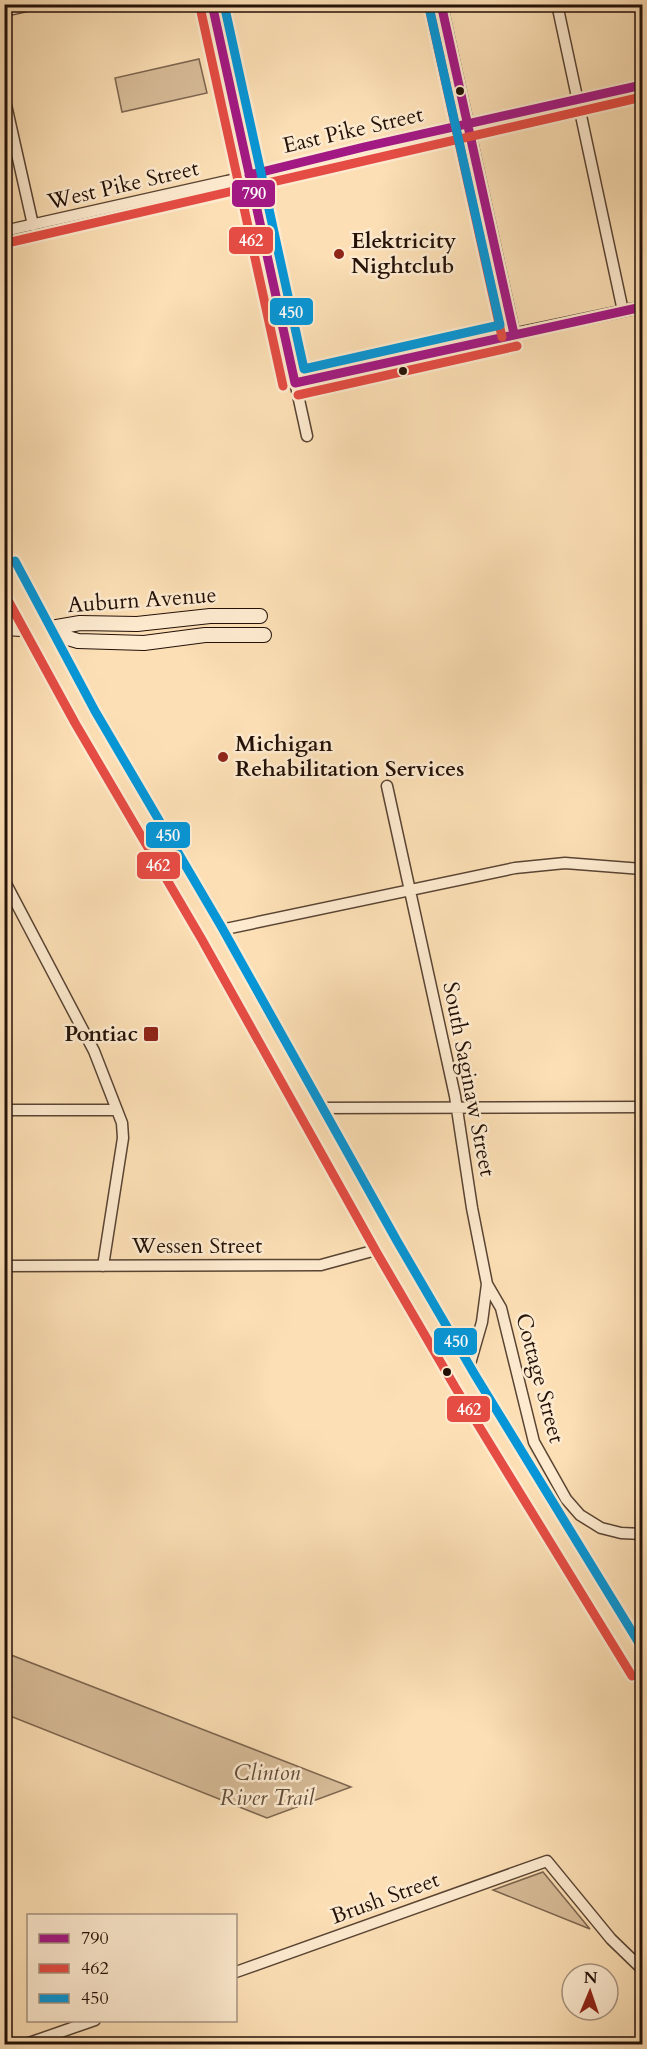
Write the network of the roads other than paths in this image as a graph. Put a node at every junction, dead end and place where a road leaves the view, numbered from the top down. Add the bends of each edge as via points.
1 (35, 4) edge
2 (212, 4) edge
3 (441, 4) edge
4 (557, 4) edge
5 (4, 11) edge
6 (642, 84) edge
7 (4, 96) edge
8 (577, 99) junction
9 (467, 124) junction
10 (249, 175) junction
11 (33, 225) junction
12 (4, 231) edge
13 (642, 307) edge
14 (623, 312) junction
15 (514, 334) junction
16 (295, 383) junction
17 (307, 436) dead end
18 (4, 567) edge
19 (260, 616) dead end
20 (4, 628) edge
21 (39, 630) junction
22 (264, 635) dead end
23 (387, 786) dead end
24 (642, 869) edge
25 (4, 880) edge
26 (410, 889) junction
27 (210, 932) junction
28 (642, 1107) edge
29 (309, 1108) junction
30 (457, 1108) junction
31 (4, 1110) edge
32 (117, 1110) junction
33 (387, 1247) junction
34 (4, 1266) edge
35 (103, 1266) junction
36 (487, 1284) junction
37 (465, 1381) junction
38 (642, 1534) edge
39 (612, 1620) junction
40 (642, 1653) edge
41 (642, 1670) edge
42 (642, 1969) edge
43 (237, 1972) edge
44 (89, 2022) edge
45 (26, 2044) edge

1 - 5 street
2 - 10 street
3 - 9 street
4 - 8 street
6 - 8 street, East Pike Street
7 - 11 street
8 - 9 street, East Pike Street
8 - 14 street
9 - 10 street, East Pike Street
9 - 15 street
10 - 11 street, West Pike Street
10 - 16 street
11 - 12 street, West Pike Street
13 - 14 street
14 - 15 street
15 - 16 street
16 - 17 street
18 - 21 main road
19 - 21 main road, Auburn Avenue via 210,616 137,624 80,622
20 - 21 main road
21 - 22 main road, Auburn Avenue via 78,641 122,642
21 - 27 main road
23 - 26 street, South Saginaw Street
24 - 26 street via 596,864 539,865
25 - 32 street via 94,1051
26 - 27 street
26 - 30 street, South Saginaw Street
27 - 29 main road
28 - 30 street
29 - 30 street
29 - 33 main road
30 - 36 street, South Saginaw Street
31 - 32 street
32 - 35 street via 123,1138
33 - 35 street, Wessen Street via 321,1265
33 - 37 main road
34 - 35 street, Wessen Street
36 - 37 street, South Saginaw Street via 482,1322
36 - 38 street, Cottage Street via 501,1308 535,1447 566,1499 580,1515 602,1528
37 - 39 main road
39 - 40 main road
39 - 41 main road
42 - 43 street, Brush Street via 611,1939 547,1861
44 - 45 street

